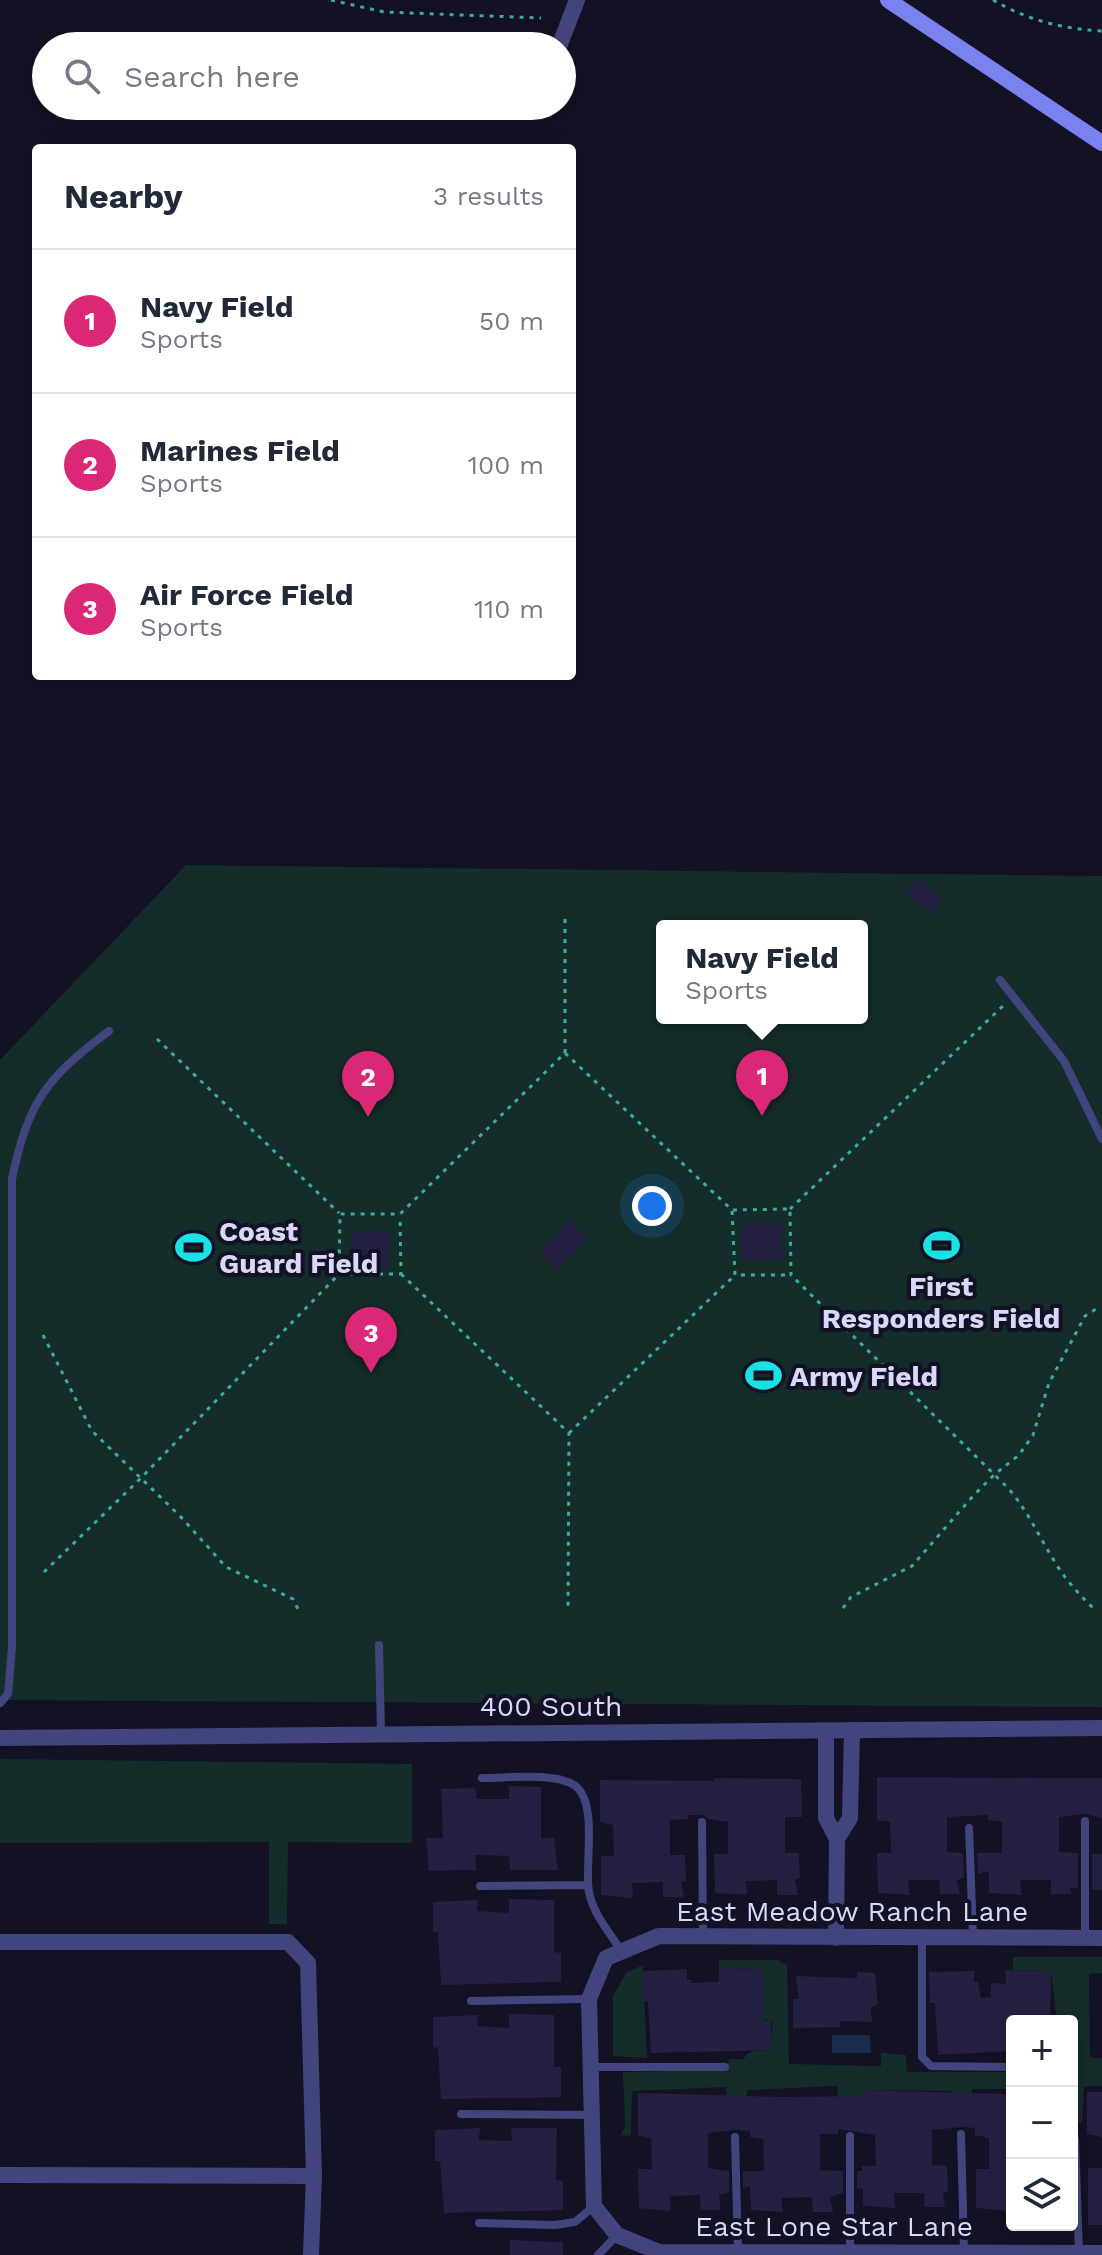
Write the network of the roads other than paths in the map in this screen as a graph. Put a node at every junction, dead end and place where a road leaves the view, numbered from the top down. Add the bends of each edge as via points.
1 (888, 0) edge
2 (572, 2) edge
3 (563, 32) edge
4 (1102, 143) edge
5 (1000, 980) dead end
6 (109, 1031) dead end
7 (1102, 1139) edge
8 (379, 1645) dead end
9 (0, 1703) edge
10 (1102, 1728) edge
11 (852, 1730) junction
12 (826, 1731) junction
13 (381, 1733) junction
14 (0, 1738) edge
15 (482, 1778) dead end
16 (1085, 1821) dead end
17 (702, 1822) dead end
18 (969, 1828) dead end
19 (837, 1839) junction
20 (588, 1885) junction
21 (480, 1886) dead end
22 (703, 1936) junction
23 (836, 1938) junction
24 (922, 1938) junction
25 (973, 1938) junction
26 (1093, 1938) edge
27 (0, 1942) edge
28 (614, 1955) junction
29 (589, 1999) junction
30 (471, 2001) dead end
31 (591, 2067) junction
32 (725, 2067) dead end
33 (1006, 2067) edge
34 (461, 2114) dead end
35 (592, 2115) junction
36 (961, 2134) dead end
37 (850, 2136) dead end
38 (735, 2137) dead end
39 (1076, 2159) edge
40 (0, 2175) edge
41 (314, 2176) junction
42 (594, 2206) junction
43 (479, 2223) dead end
44 (617, 2235) junction
45 (964, 2251) junction
46 (738, 2253) junction
47 (850, 2253) junction
48 (1079, 2253) junction
49 (1102, 2253) edge
50 (699, 2254) edge
51 (922, 2254) edge
52 (1039, 2254) edge
53 (311, 2255) edge
54 (598, 2255) edge

1 - 4 main road
2 - 3 street
5 - 7 lane via 1064,1061
6 - 9 lane via 47,1086 30,1113 12,1179 12,1647 8,1694
8 - 13 lane
10 - 11 street, 400 South
11 - 12 street, 400 South
11 - 19 street via 850,1818
12 - 13 street, 400 South
12 - 19 street via 826,1818
13 - 14 street, 400 South
15 - 20 lane via 559,1779 576,1786 587,1801
16 - 26 lane
17 - 22 lane
18 - 25 lane
19 - 23 street
20 - 21 lane
20 - 28 lane
22 - 23 street, East Meadow Ranch Lane
22 - 28 street, East Meadow Ranch Lane via 659,1936
23 - 24 street, East Meadow Ranch Lane
24 - 25 street, East Meadow Ranch Lane
24 - 33 lane via 922,2057 931,2066
25 - 26 street, East Meadow Ranch Lane
27 - 41 street via 288,1942 308,1963
28 - 29 street
29 - 30 lane
29 - 31 street
31 - 32 lane
31 - 35 street
34 - 35 lane
35 - 42 street
36 - 45 lane
37 - 47 lane
38 - 46 lane
39 - 48 lane
40 - 41 street
41 - 53 street
42 - 43 lane via 575,2222 555,2225
42 - 44 street
44 - 50 street, East Lone Star Lane via 659,2252
44 - 54 lane
45 - 51 street, East Lone Star Lane
45 - 52 street, East Lone Star Lane
46 - 47 street, East Lone Star Lane
46 - 50 street, East Lone Star Lane
47 - 51 street, East Lone Star Lane
48 - 49 street, East Lone Star Lane
48 - 52 street, East Lone Star Lane

